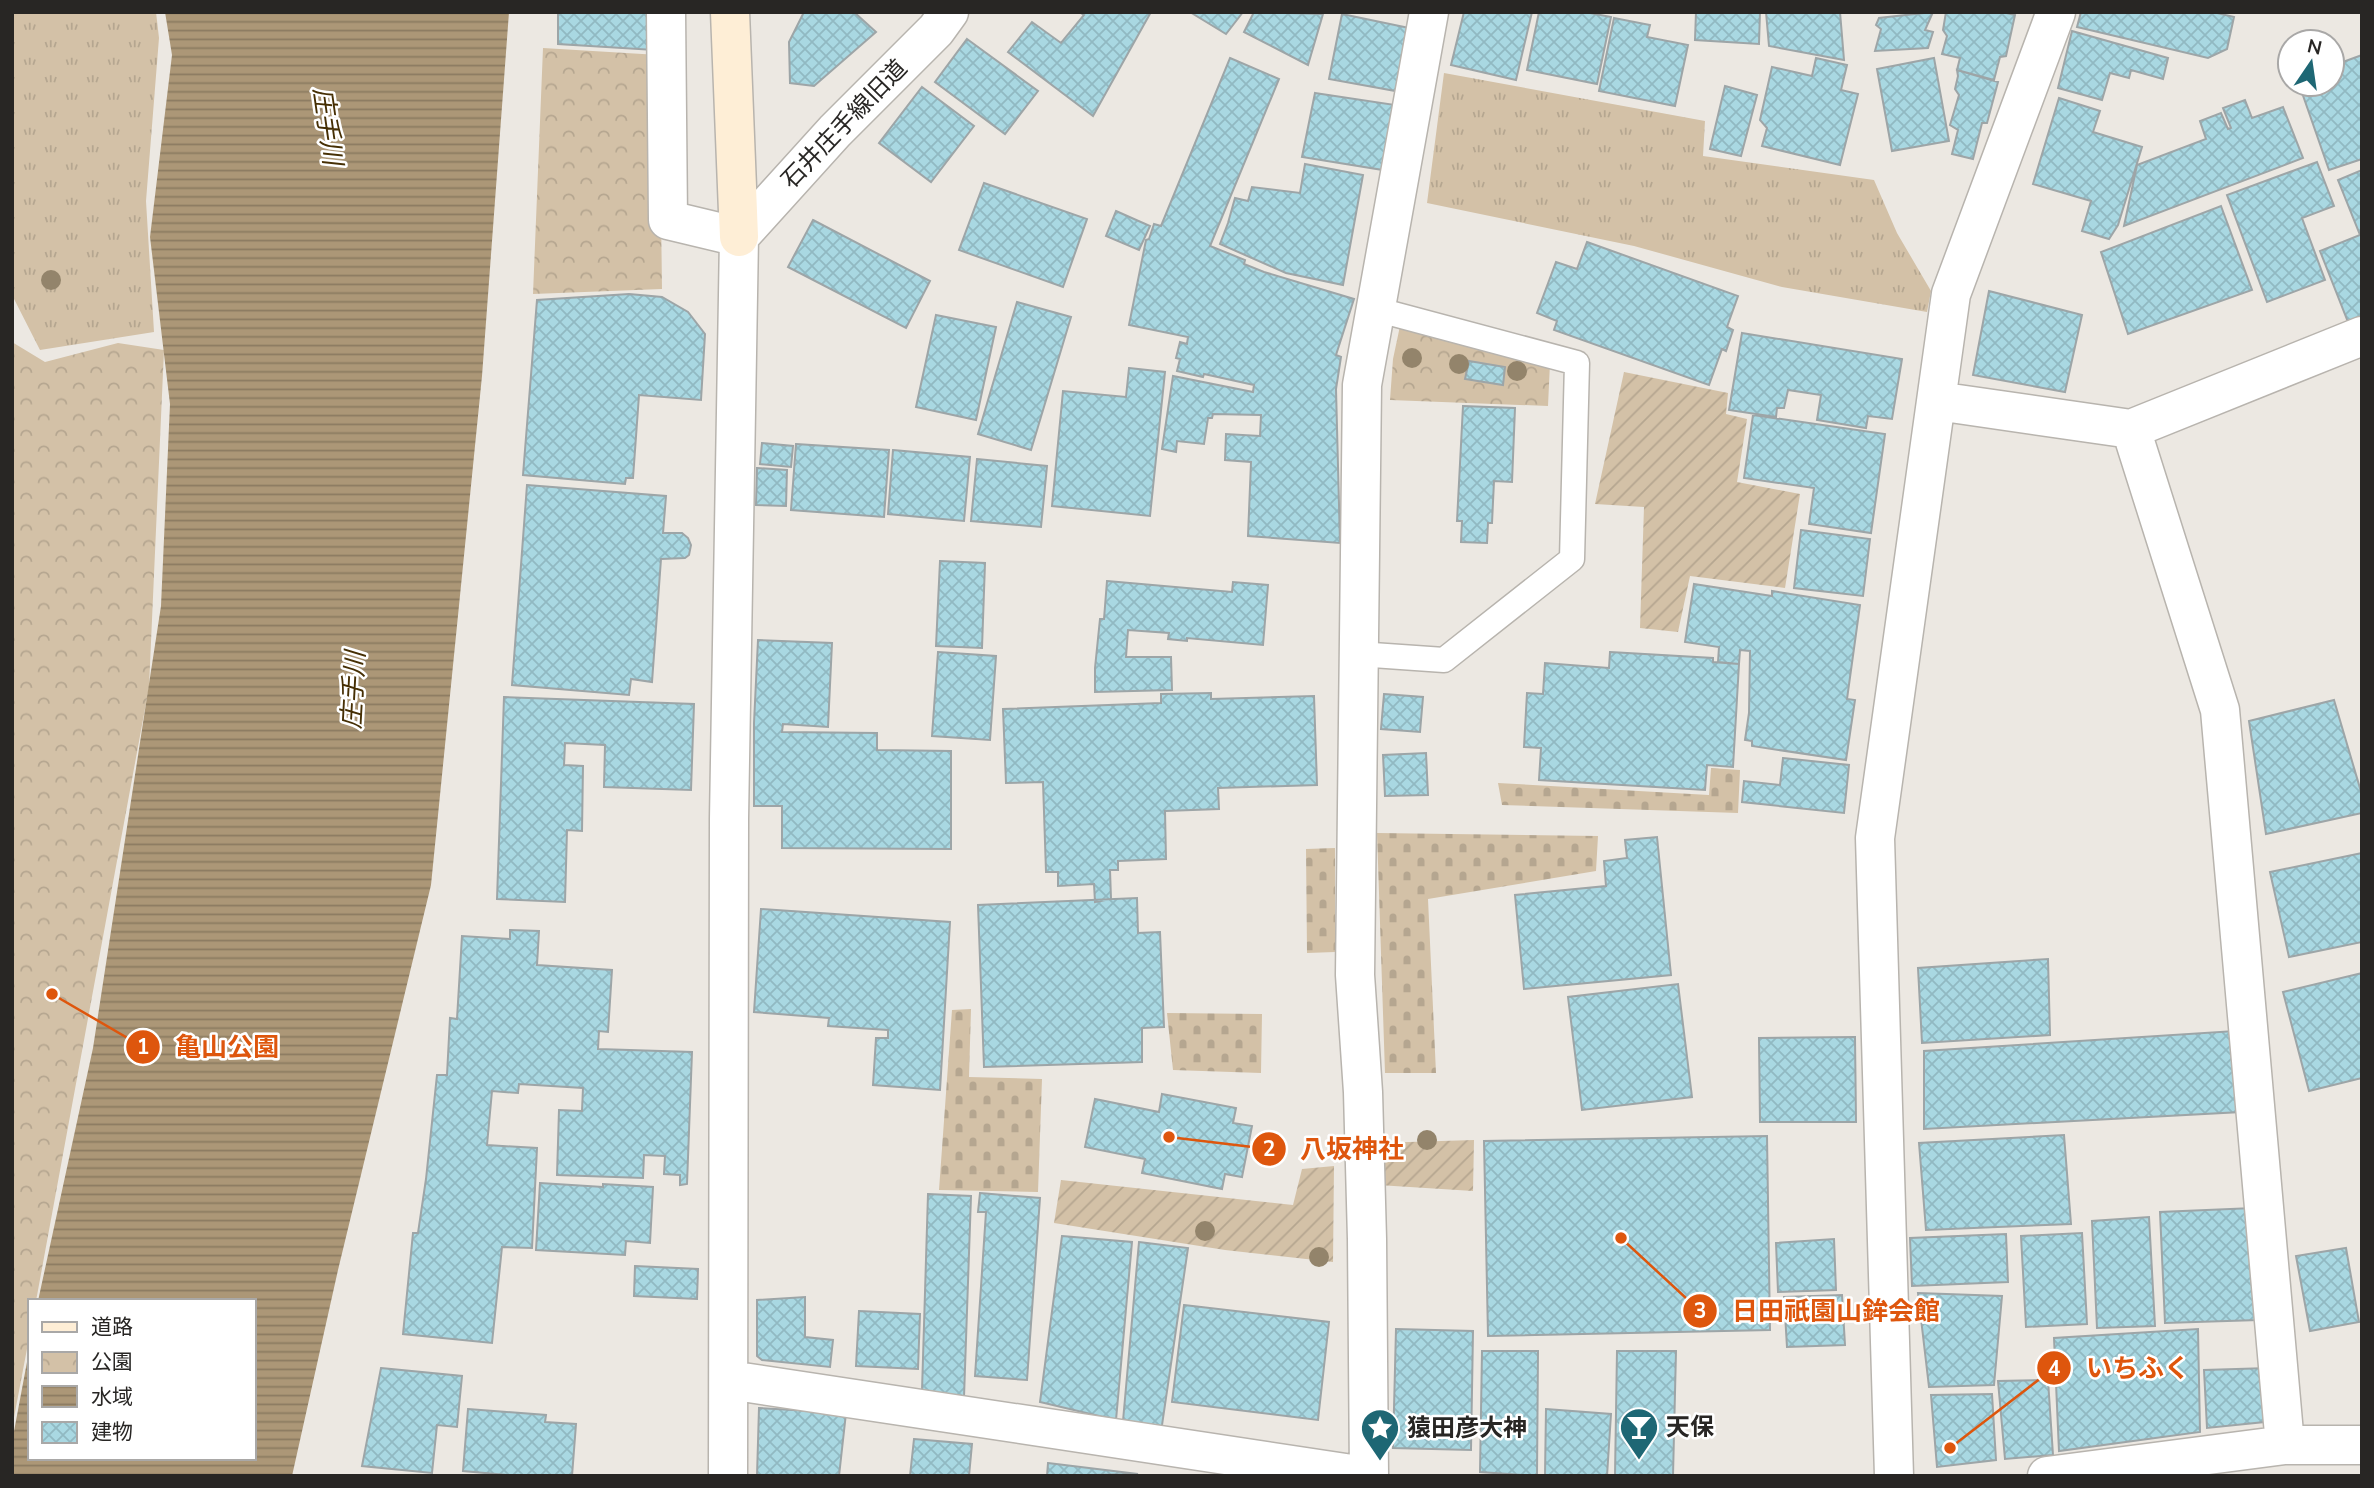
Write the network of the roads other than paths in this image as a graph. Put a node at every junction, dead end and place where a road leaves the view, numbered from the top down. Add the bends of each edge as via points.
1 (666, 12) edge
2 (730, 12) edge
3 (949, 12) edge
4 (1429, 12) edge
5 (2056, 12) edge
6 (739, 237) junction
7 (1376, 309) junction
8 (2362, 336) edge
9 (1937, 401) junction
10 (2131, 429) junction
11 (1358, 654) junction
12 (729, 1380) junction
13 (2285, 1445) junction
14 (2362, 1445) edge
15 (728, 1476) edge
16 (1367, 1476) edge
17 (1894, 1476) edge
18 (2047, 1476) edge

1 - 6 street via 668,220
2 - 6 street
3 - 6 street, 石井庄手線旧道
4 - 7 street
5 - 9 street via 1951,295
6 - 12 street via 729,819
7 - 11 street via 1362,385
7 - 11 lane via 1577,363 1572,559 1444,660
8 - 10 street
9 - 10 street
9 - 17 street via 1875,838
10 - 13 street via 2220,710
11 - 16 street via 1355,975 1367,1239
12 - 15 street
12 - 16 street
13 - 14 street
13 - 18 street

